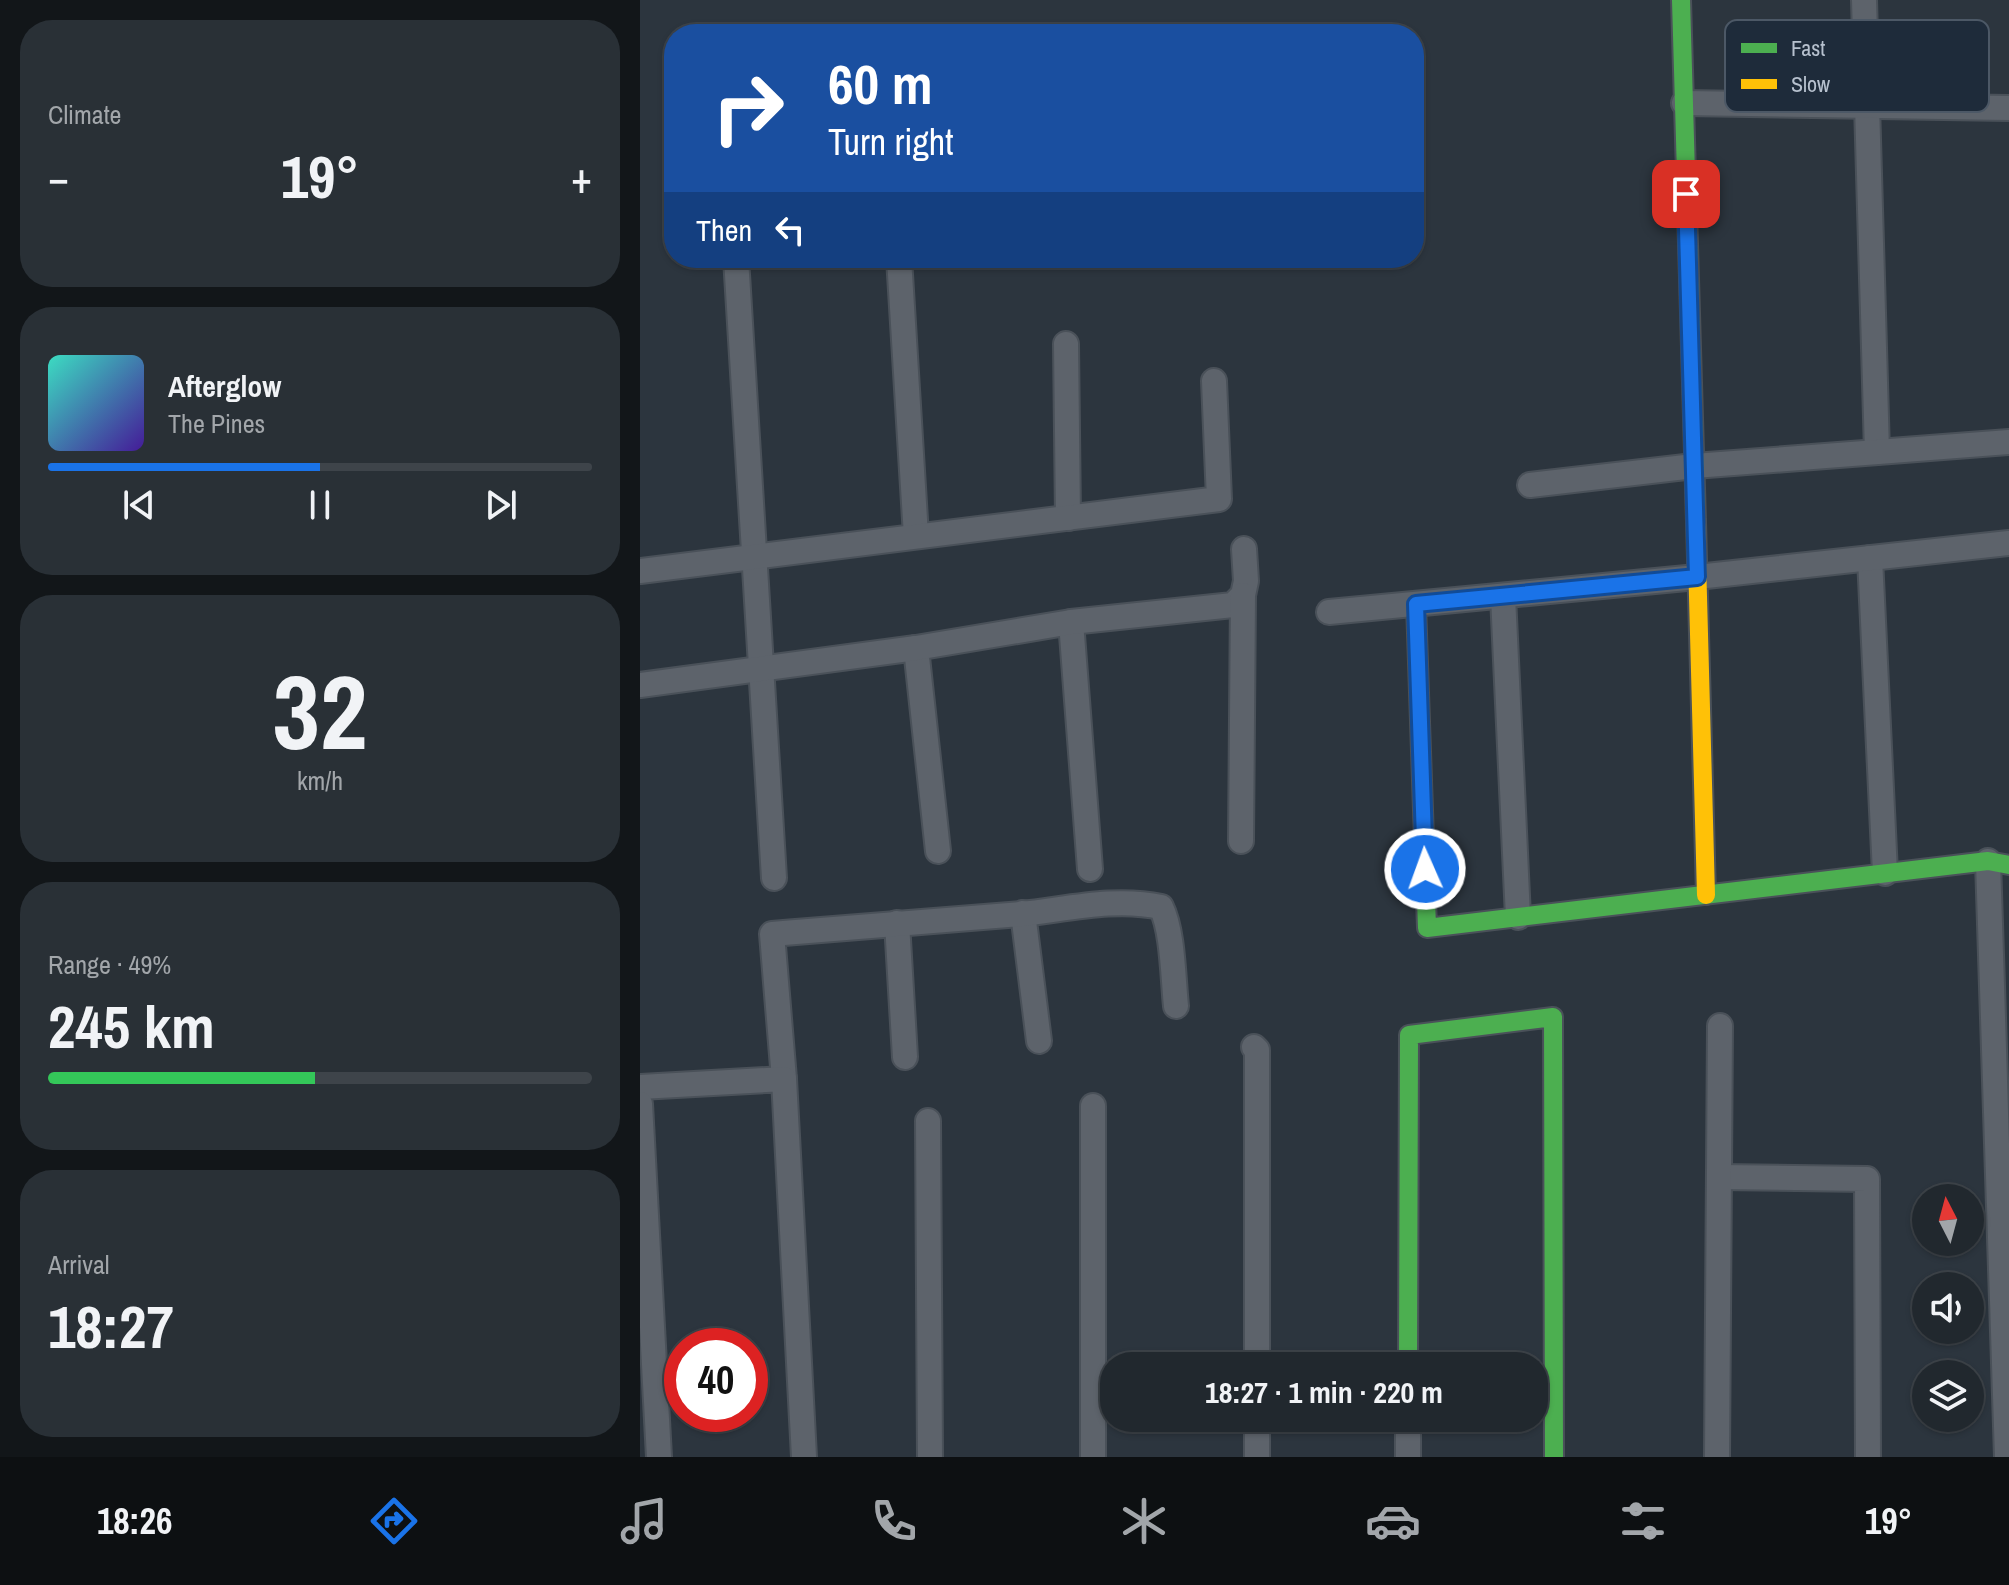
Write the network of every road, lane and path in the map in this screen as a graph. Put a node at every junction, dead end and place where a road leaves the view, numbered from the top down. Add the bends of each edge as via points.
1 (1681, 0) edge
2 (1864, 0) edge
3 (1865, 20) edge
4 (1684, 103) junction
5 (1725, 104) edge
6 (1989, 108) edge
7 (2009, 108) edge
8 (1867, 112) edge
9 (737, 268) edge
10 (900, 268) edge
11 (1066, 344) dead end
12 (1214, 381) dead end
13 (2009, 442) edge
14 (1877, 452) junction
15 (1694, 466) junction
16 (1530, 485) dead end
17 (1068, 518) junction
18 (916, 536) junction
19 (2009, 543) edge
20 (1244, 549) dead end
21 (755, 558) junction
22 (1870, 558) junction
23 (640, 571) edge
24 (1697, 577) junction
25 (1243, 595) junction
26 (1503, 596) junction
27 (1416, 604) junction
28 (1329, 612) dead end
29 (1071, 622) junction
30 (916, 648) junction
31 (762, 668) junction
32 (640, 685) edge
33 (1241, 841) dead end
34 (938, 851) dead end
35 (1998, 863) edge
36 (1090, 869) dead end
37 (1885, 873) junction
38 (774, 878) dead end
39 (1706, 895) junction
40 (1023, 913) junction
41 (1518, 917) junction
42 (897, 923) junction
43 (1176, 1006) dead end
44 (1720, 1026) dead end
45 (1039, 1041) dead end
46 (1254, 1047) dead end
47 (905, 1057) dead end
48 (784, 1079) junction
49 (640, 1087) edge
50 (640, 1104) edge
51 (1093, 1106) dead end
52 (928, 1121) dead end
53 (1719, 1177) junction
54 (2005, 1266) edge
55 (1257, 1352) edge
56 (1408, 1352) edge
57 (1257, 1432) edge
58 (1408, 1432) edge
59 (659, 1457) edge
60 (804, 1457) edge
61 (930, 1457) edge
62 (1093, 1457) edge
63 (1257, 1457) edge
64 (1408, 1457) edge
65 (1554, 1457) edge
66 (1717, 1457) edge
67 (1868, 1457) edge
68 (2007, 1457) edge

1 - 4 street
2 - 3 street
4 - 5 street
4 - 15 street
6 - 7 street
8 - 14 street
9 - 21 street
10 - 18 street
11 - 17 street
12 - 17 street via 1219,499
13 - 14 street
14 - 15 street
15 - 16 street
15 - 24 street
17 - 18 street
18 - 21 street
19 - 22 street
20 - 25 street
21 - 23 street
21 - 31 street
22 - 24 street
22 - 37 street
24 - 26 street
24 - 39 street
25 - 29 street via 1233,605
25 - 33 street
26 - 27 street
26 - 41 street
27 - 28 street
27 - 41 street via 1427,928
29 - 30 street
29 - 36 street
30 - 31 street
30 - 34 street
31 - 32 street
31 - 38 street
35 - 37 street
35 - 54 street
37 - 39 street
39 - 41 street
40 - 42 street
40 - 43 street via 1117,903 1161,907
40 - 45 street
42 - 47 street
42 - 48 street via 772,934
44 - 53 street
46 - 55 street
48 - 49 street
48 - 60 street
50 - 59 street
51 - 62 street
52 - 61 street
53 - 66 street
53 - 67 street via 1867,1179
54 - 68 street
56 - 65 street via 1409,1035 1553,1017
57 - 63 street
58 - 64 street

